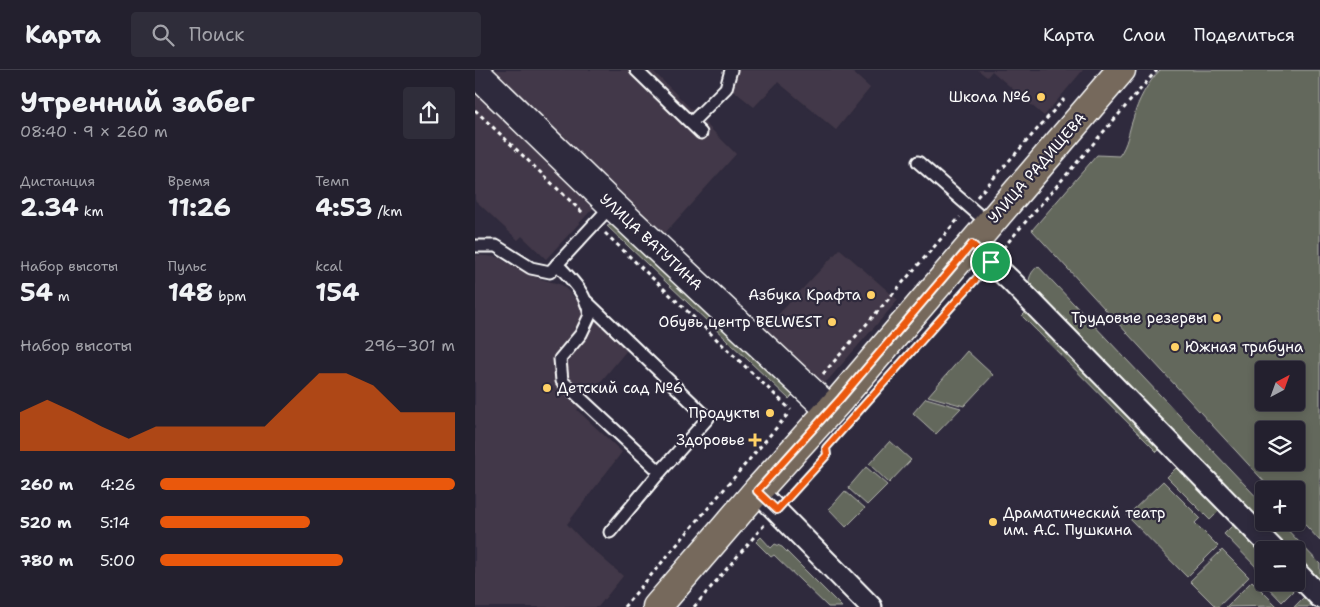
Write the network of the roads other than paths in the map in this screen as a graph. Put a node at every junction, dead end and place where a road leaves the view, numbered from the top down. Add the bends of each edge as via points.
1 (636, 70) edge
2 (731, 70) edge
3 (1121, 70) edge
4 (475, 72) edge
5 (691, 123) junction
6 (701, 133) dead end
7 (918, 162) dead end
8 (603, 214) junction
9 (984, 243) junction
10 (475, 246) edge
11 (557, 264) junction
12 (587, 302) junction
13 (829, 410) junction
14 (660, 472) junction
15 (757, 491) junction
16 (610, 532) dead end
17 (1265, 541) edge
18 (1305, 581) edge
19 (1320, 597) edge
20 (657, 607) edge
21 (871, 607) edge

1 - 5 lane
2 - 5 lane via 726,88
3 - 9 main road, УЛИЦА РАДИЩЕВА
4 - 8 street, УЛИЦА ВАТУТИНА
5 - 6 lane
7 - 9 lane
8 - 11 lane
8 - 13 street, УЛИЦА ВАТУТИНА
9 - 13 main road, УЛИЦА РАДИЩЕВА
9 - 17 street
10 - 11 lane via 496,246 531,268 550,272
11 - 12 lane via 582,291
12 - 14 lane via 590,315 581,334 560,359 562,381
12 - 14 lane via 708,418
13 - 15 main road, УЛИЦА РАДИЩЕВА
14 - 16 lane
15 - 20 main road, УЛИЦА РАДИЩЕВА
15 - 21 street
18 - 19 street

